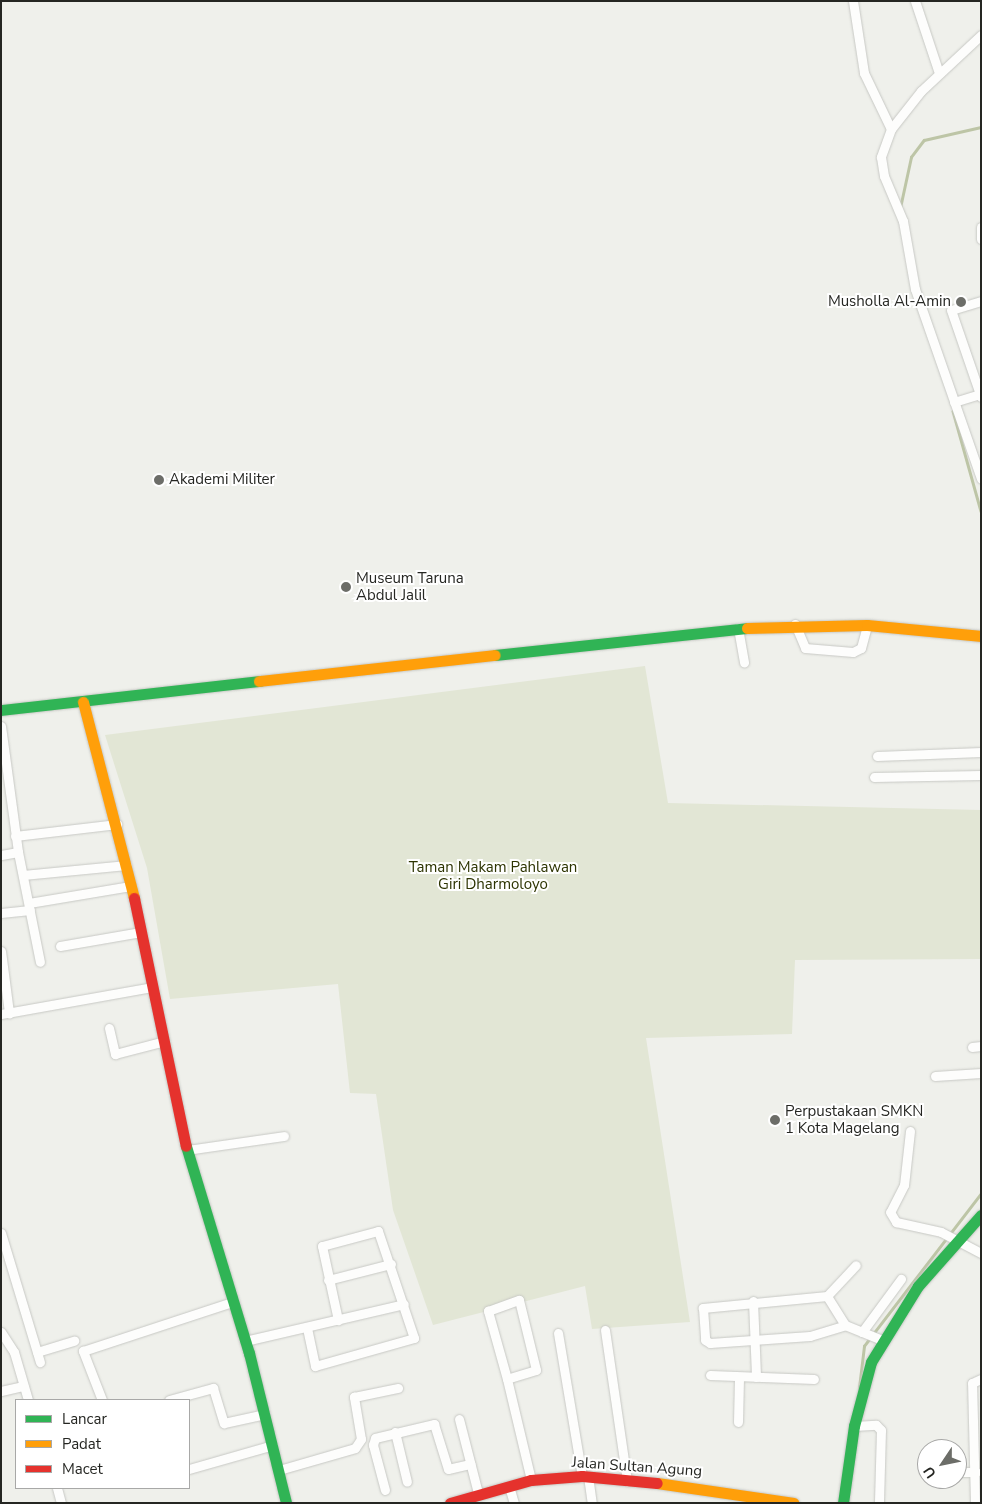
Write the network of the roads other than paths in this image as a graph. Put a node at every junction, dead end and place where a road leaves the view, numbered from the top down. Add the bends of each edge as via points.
1 (853, 1) edge
2 (915, 1) edge
3 (981, 34) edge
4 (939, 74) junction
5 (891, 129) junction
6 (981, 227) edge
7 (981, 239) edge
8 (981, 301) edge
9 (980, 395) edge
10 (954, 402) junction
11 (981, 479) edge
12 (795, 624) junction
13 (868, 625) junction
14 (738, 628) junction
15 (981, 636) edge
16 (744, 662) dead end
17 (83, 702) junction
18 (1, 710) edge
19 (1, 726) edge
20 (981, 752) edge
21 (877, 756) dead end
22 (981, 776) edge
23 (874, 777) dead end
24 (117, 824) junction
25 (15, 836) junction
26 (18, 852) junction
27 (1, 855) edge
28 (127, 865) junction
29 (23, 876) junction
30 (131, 886) junction
31 (29, 906) junction
32 (1, 913) edge
33 (141, 932) junction
34 (60, 946) dead end
35 (1, 951) edge
36 (40, 962) dead end
37 (152, 987) junction
38 (5, 1013) edge
39 (108, 1028) dead end
40 (161, 1042) junction
41 (981, 1073) edge
42 (935, 1076) dead end
43 (910, 1131) dead end
44 (284, 1136) dead end
45 (187, 1150) junction
46 (981, 1215) edge
47 (1, 1232) edge
48 (953, 1239) junction
49 (981, 1253) edge
50 (391, 1264) junction
51 (856, 1265) dead end
52 (901, 1279) dead end
53 (328, 1280) junction
54 (827, 1296) junction
55 (753, 1301) junction
56 (232, 1302) junction
57 (404, 1304) junction
58 (338, 1320) junction
59 (845, 1325) junction
60 (307, 1328) junction
61 (605, 1330) dead end
62 (1, 1332) edge
63 (862, 1332) junction
64 (558, 1333) dead end
65 (877, 1338) junction
66 (757, 1339) junction
67 (74, 1341) dead end
68 (245, 1342) junction
69 (37, 1352) junction
70 (40, 1362) dead end
71 (710, 1375) dead end
72 (756, 1377) junction
73 (740, 1378) junction
74 (507, 1379) junction
75 (814, 1379) dead end
76 (981, 1379) edge
77 (23, 1386) junction
78 (398, 1388) dead end
79 (1, 1391) edge
80 (28, 1399) edge
81 (102, 1399) edge
82 (173, 1399) edge
83 (265, 1414) junction
84 (459, 1419) dead end
85 (738, 1422) dead end
86 (854, 1426) junction
87 (395, 1432) junction
88 (273, 1445) junction
89 (470, 1464) junction
90 (190, 1469) edge
91 (279, 1470) junction
92 (967, 1472) edge
93 (976, 1472) junction
94 (585, 1476) junction
95 (531, 1480) junction
96 (627, 1481) junction
97 (407, 1482) dead end
98 (509, 1486) junction
99 (57, 1489) edge
100 (385, 1490) dead end
101 (473, 1498) edge
102 (61, 1503) edge
103 (286, 1503) edge
104 (450, 1503) edge
105 (514, 1503) edge
106 (592, 1503) edge
107 (794, 1503) edge
108 (843, 1503) edge
109 (879, 1503) edge
110 (975, 1503) edge

1 - 5 street via 864,73
2 - 4 street
3 - 4 street
4 - 5 street
5 - 10 street via 882,167 900,211 915,289
6 - 7 street
8 - 9 street via 951,310
9 - 10 street
10 - 11 street
12 - 13 main road
12 - 13 street via 805,648 853,652 861,648
12 - 14 main road
13 - 15 main road
14 - 16 street
14 - 17 main road via 509,651
17 - 18 main road
17 - 24 main road
19 - 25 street
20 - 21 street
22 - 23 street
24 - 25 street
24 - 28 main road
25 - 26 street
26 - 27 street
26 - 29 street
28 - 29 street
28 - 30 main road
29 - 31 street
30 - 31 street
30 - 33 main road
31 - 32 street
31 - 36 street
33 - 34 street
33 - 37 main road
35 - 38 street
37 - 38 street
37 - 40 main road
39 - 40 street via 114,1054
40 - 45 main road
41 - 42 street
43 - 48 street via 904,1185 890,1212 905,1226
44 - 45 street
45 - 56 main road
46 - 48 main road
47 - 69 street
48 - 49 street
48 - 65 main road
50 - 53 street
50 - 53 street via 377,1231 326,1243 321,1251
50 - 57 street
51 - 54 street
52 - 63 street
53 - 58 street
54 - 55 street
54 - 59 street
55 - 66 street
55 - 66 street via 704,1306 705,1337 715,1343
56 - 68 main road
56 - 81 street via 83,1351
57 - 58 street
57 - 60 street via 414,1336 411,1340 315,1366
58 - 60 street
59 - 63 street
59 - 66 street via 810,1336
60 - 68 street
61 - 96 street
62 - 77 street via 14,1352
63 - 65 street
64 - 94 street
65 - 86 main road
66 - 72 street
67 - 69 street
68 - 83 main road
69 - 70 street
71 - 73 street
72 - 73 street
72 - 75 street
73 - 85 street
74 - 74 street via 488,1311 518,1300 536,1370
74 - 95 street
76 - 93 street via 972,1383
77 - 79 street
77 - 80 street
78 - 91 street via 354,1397 361,1439 355,1448
82 - 83 street via 213,1388 224,1423
83 - 88 main road
84 - 89 street
86 - 108 main road
86 - 109 street via 876,1425 881,1430
87 - 89 street via 434,1424 448,1469
87 - 97 street
87 - 100 street via 372,1441
88 - 90 street
88 - 91 main road
89 - 101 street
91 - 103 main road
92 - 93 street
93 - 110 street
94 - 95 main road, Jalan Sultan Agung
94 - 96 main road, Jalan Sultan Agung
94 - 106 street
95 - 98 main road, Jalan Sultan Agung
96 - 107 main road, Jalan Sultan Agung via 726,1490
98 - 101 main road, Jalan Sultan Agung
98 - 105 street
99 - 102 street
101 - 104 main road, Jalan Sultan Agung

